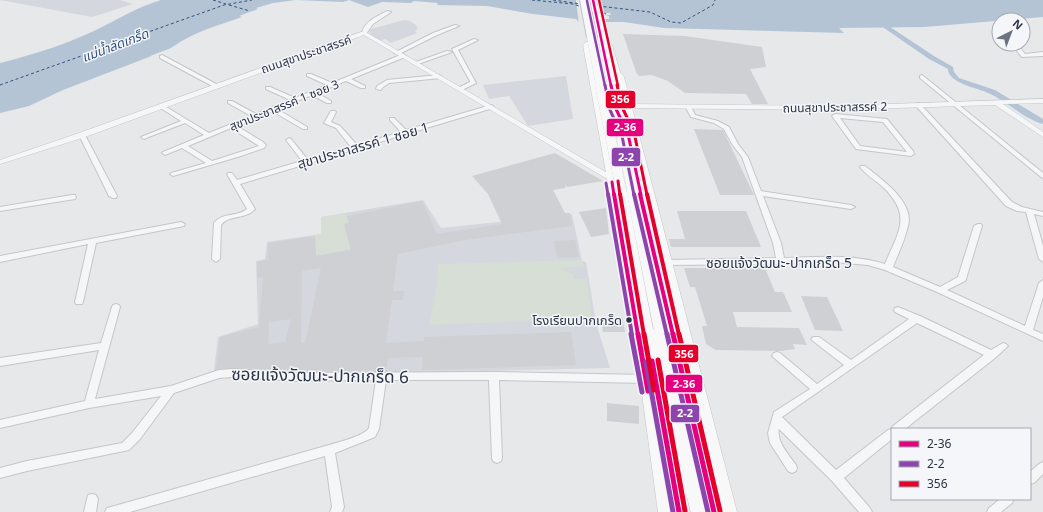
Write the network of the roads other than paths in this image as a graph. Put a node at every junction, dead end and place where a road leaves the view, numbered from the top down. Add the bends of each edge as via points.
1 (583, 0) edge
2 (593, 0) edge
3 (390, 12) dead end
4 (458, 26) dead end
5 (364, 33) junction
6 (476, 40) dead end
7 (397, 52) junction
8 (449, 52) dead end
9 (1021, 52) edge
10 (1043, 54) edge
11 (403, 56) junction
12 (162, 57) dead end
13 (416, 63) junction
14 (592, 73) junction
15 (616, 73) junction
16 (309, 75) dead end
17 (439, 77) junction
18 (922, 77) dead end
19 (346, 79) junction
20 (332, 85) junction
21 (216, 86) junction
22 (363, 87) dead end
23 (268, 88) dead end
24 (379, 89) dead end
25 (460, 89) junction
26 (312, 93) junction
27 (294, 100) junction
28 (1043, 101) edge
29 (230, 102) dead end
30 (329, 102) dead end
31 (997, 103) junction
32 (956, 104) junction
33 (918, 105) junction
34 (161, 106) junction
35 (491, 107) junction
36 (621, 107) junction
37 (689, 108) junction
38 (830, 108) junction
39 (272, 109) junction
40 (333, 112) dead end
41 (255, 116) junction
42 (836, 116) junction
43 (392, 119) dead end
44 (185, 121) junction
45 (232, 126) junction
46 (305, 128) dead end
47 (405, 133) junction
48 (82, 134) junction
49 (209, 135) junction
50 (1043, 135) edge
51 (144, 137) dead end
52 (289, 140) dead end
53 (183, 146) junction
54 (356, 148) junction
55 (165, 154) dead end
56 (0, 162) edge
57 (306, 162) junction
58 (211, 163) junction
59 (863, 167) dead end
60 (173, 174) dead end
61 (230, 174) dead end
62 (1043, 176) edge
63 (612, 178) junction
64 (645, 180) junction
65 (236, 183) junction
66 (758, 193) junction
67 (113, 196) dead end
68 (72, 197) dead end
69 (851, 207) dead end
70 (0, 209) edge
71 (1029, 211) junction
72 (1043, 214) edge
73 (181, 224) dead end
74 (978, 226) dead end
75 (93, 241) junction
76 (0, 259) edge
77 (216, 259) dead end
78 (1043, 259) edge
79 (781, 261) junction
80 (666, 263) junction
81 (888, 268) junction
82 (1043, 283) edge
83 (940, 290) junction
84 (79, 302) dead end
85 (116, 307) dead end
86 (898, 310) dead end
87 (917, 318) junction
88 (1028, 331) junction
89 (1043, 338) edge
90 (816, 339) dead end
91 (106, 346) junction
92 (1003, 346) dead end
93 (992, 354) junction
94 (776, 356) dead end
95 (0, 362) edge
96 (851, 365) junction
97 (382, 376) junction
98 (494, 376) junction
99 (647, 379) junction
100 (817, 389) junction
101 (171, 390) junction
102 (89, 404) junction
103 (777, 420) junction
104 (0, 424) edge
105 (898, 428) edge
106 (891, 434) edge
107 (329, 450) junction
108 (498, 458) dead end
109 (1043, 467) edge
110 (792, 468) dead end
111 (0, 474) edge
112 (836, 477) junction
113 (1031, 478) edge
114 (92, 499) dead end
115 (1007, 500) edge
116 (90, 512) edge
117 (111, 512) edge
118 (336, 512) edge
119 (666, 512) edge
120 (679, 512) edge
121 (699, 512) edge
122 (714, 512) edge
123 (729, 512) edge
124 (866, 512) edge
125 (993, 512) edge

1 - 120 main road, bridge via 638,282
2 - 36 main road, bridge
3 - 5 street via 377,19
4 - 7 street
5 - 7 street, ถนนสุขาประชาสรรค์
5 - 21 street, ถนนสุขาประชาสรรค์
6 - 25 street via 455,49 473,81
7 - 11 street, ถนนสุขาประชาสรรค์
8 - 13 street
9 - 10 street via 1024,56
11 - 13 street, ถนนสุขาประชาสรรค์
11 - 19 street, สุขาประชาสรรค์ 1 ซอย 3
12 - 21 street
13 - 17 street, ถนนสุขาประชาสรรค์
14 - 15 main road
14 - 15 main road via 586,45 594,42 610,46
14 - 63 main road
15 - 36 main road via 620,77
16 - 20 street
17 - 24 street via 387,82
17 - 25 street, ถนนสุขาประชาสรรค์
18 - 32 street
19 - 20 street, สุขาประชาสรรค์ 1 ซอย 3
19 - 22 street
20 - 26 street, สุขาประชาสรรค์ 1 ซอย 3
21 - 34 street, ถนนสุขาประชาสรรค์
23 - 27 street
25 - 35 street, ถนนสุขาประชาสรรค์
26 - 27 street, สุขาประชาสรรค์ 1 ซอย 3
26 - 30 street
27 - 39 street, สุขาประชาสรรค์ 1 ซอย 3
28 - 31 street, ถนนสุขาประชาสรรค์ 2
29 - 41 street
31 - 32 street, ถนนสุขาประชาสรรค์ 2
31 - 50 street
32 - 33 street, ถนนสุขาประชาสรรค์ 2
32 - 62 street
33 - 38 street, ถนนสุขาประชาสรรค์ 2
33 - 71 street via 1009,204
34 - 44 street
34 - 48 street, ถนนสุขาประชาสรรค์
35 - 47 street, สุขาประชาสรรค์ 1 ซอย 1
35 - 63 street, ถนนสุขาประชาสรรค์
36 - 37 street, ถนนสุขาประชาสรรค์ 2
36 - 64 main road
36 - 121 main road, bridge via 687,464
36 - 122 main road, bridge
37 - 38 street, ถนนสุขาประชาสรรค์ 2
37 - 66 street via 694,116 728,128 735,144 745,157
38 - 42 street
39 - 41 street, สุขาประชาสรรค์ 1 ซอย 3
39 - 46 street
40 - 54 street via 327,123 338,127
41 - 45 street, สุขาประชาสรรค์ 1 ซอย 3
42 - 42 street via 858,148 911,154 885,120
43 - 47 street
44 - 49 street
44 - 51 street
45 - 49 street, สุขาประชาสรรค์ 1 ซอย 3
45 - 58 street via 264,145
47 - 54 street, สุขาประชาสรรค์ 1 ซอย 1
48 - 56 street, ถนนสุขาประชาสรรค์
48 - 67 street
49 - 53 street, สุขาประชาสรรค์ 1 ซอย 3
52 - 57 street
53 - 55 street, สุขาประชาสรรค์ 1 ซอย 3
53 - 58 street
54 - 57 street, สุขาประชาสรรค์ 1 ซอย 1
57 - 65 street, สุขาประชาสรรค์ 1 ซอย 1
58 - 60 street
59 - 81 street via 891,191 903,208 906,218
61 - 65 street
63 - 64 main road
63 - 99 main road via 620,236
64 - 80 main road
65 - 77 street via 251,209 243,215 223,219 217,224
66 - 69 street
66 - 79 street
68 - 70 street
71 - 72 street
71 - 78 street
73 - 75 street
74 - 83 street via 962,279
75 - 76 street
75 - 84 street
79 - 80 street, ซอยแจ้งวัฒนะ-ปากเกร็ด 5
79 - 81 street, ซอยแจ้งวัฒนะ-ปากเกร็ด 5 via 833,259 869,262
80 - 123 main road
81 - 83 street, ซอยแจ้งวัฒนะ-ปากเกร็ด 5
82 - 88 street
83 - 88 street, ซอยแจ้งวัฒนะ-ปากเกร็ด 5
85 - 91 street
86 - 87 street
87 - 93 street
87 - 96 street
88 - 89 street, ซอยแจ้งวัฒนะ-ปากเกร็ด 5
90 - 96 street
91 - 95 street
91 - 102 street
92 - 93 street
93 - 105 street
94 - 100 street
96 - 100 street
97 - 98 street, ซอยแจ้งวัฒนะ-ปากเกร็ด 6
97 - 101 street, ซอยแจ้งวัฒนะ-ปากเกร็ด 6 via 298,377 231,373 219,374
97 - 107 street via 374,429 371,434
98 - 99 street, ซอยแจ้งวัฒนะ-ปากเกร็ด 6
98 - 108 street
99 - 119 main road
100 - 103 street via 778,415
101 - 102 street, ซอยแจ้งวัฒนะ-ปากเกร็ด 6
101 - 111 street via 125,447 27,466
102 - 104 street, ซอยแจ้งวัฒนะ-ปากเกร็ด 6
103 - 110 street via 773,433 774,440
103 - 112 street
106 - 112 street
107 - 117 street
107 - 118 street via 338,506
109 - 113 street
112 - 124 street
114 - 116 street
115 - 125 street

